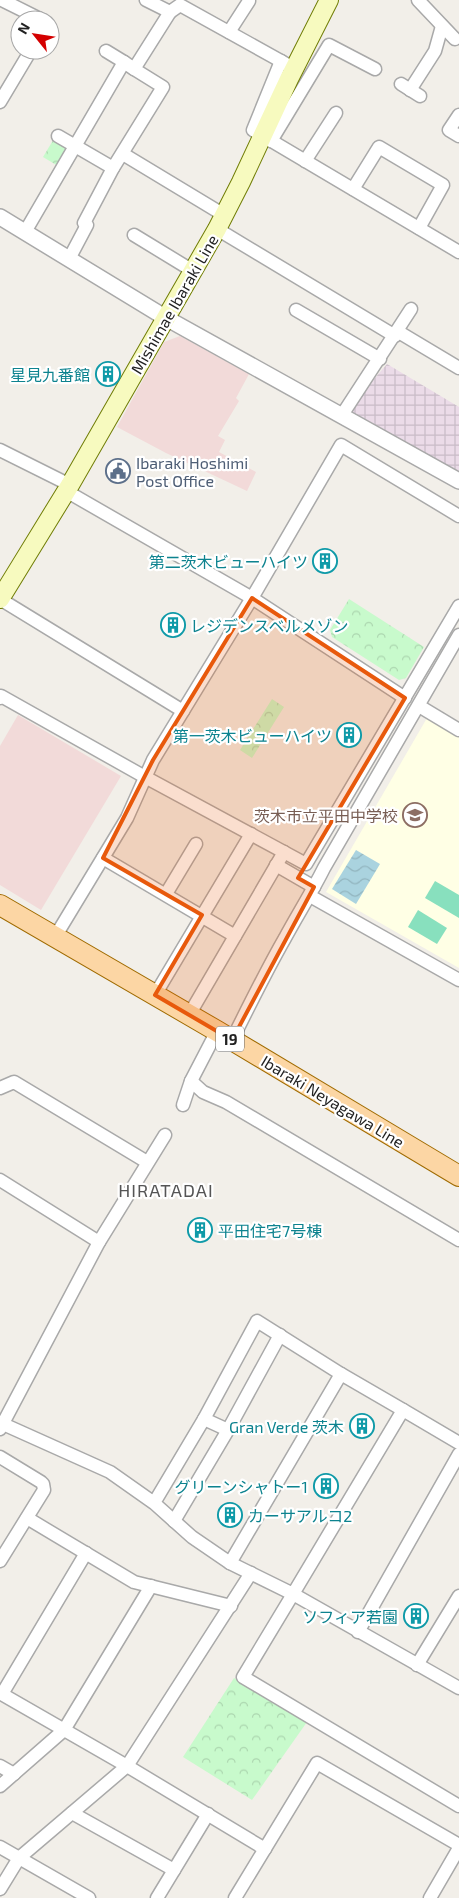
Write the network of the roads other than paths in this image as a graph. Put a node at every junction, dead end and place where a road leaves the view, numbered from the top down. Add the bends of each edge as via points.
1 (2, 0) edge
2 (146, 0) edge
3 (329, 0) edge
4 (418, 0) edge
5 (249, 1) edge
6 (22, 10) edge
7 (170, 12) junction
8 (442, 26) junction
9 (229, 32) junction
10 (454, 39) dead end
11 (106, 51) dead end
12 (25, 60) edge
13 (129, 66) junction
14 (375, 69) dead end
15 (410, 90) dead end
16 (0, 102) edge
17 (336, 113) dead end
18 (459, 114) edge
19 (58, 136) dead end
20 (459, 136) edge
21 (267, 138) junction
22 (76, 147) junction
23 (123, 154) junction
24 (305, 161) junction
25 (113, 168) junction
26 (352, 189) junction
27 (0, 217) edge
28 (220, 222) junction
29 (419, 228) junction
30 (25, 232) junction
31 (134, 236) dead end
32 (459, 252) edge
33 (69, 259) junction
34 (193, 270) junction
35 (412, 309) dead end
36 (296, 310) dead end
37 (166, 318) junction
38 (396, 334) junction
39 (380, 359) junction
40 (459, 368) edge
41 (342, 415) junction
42 (0, 450) edge
43 (459, 481) edge
44 (68, 488) junction
45 (459, 516) edge
46 (252, 598) junction
47 (0, 599) edge
48 (459, 606) edge
49 (459, 635) edge
50 (0, 698) edge
51 (405, 698) junction
52 (419, 706) junction
53 (183, 711) junction
54 (459, 730) edge
55 (145, 777) junction
56 (251, 834) junction
57 (196, 844) dead end
58 (284, 852) junction
59 (103, 858) junction
60 (276, 865) junction
61 (312, 892) junction
62 (166, 894) junction
63 (0, 905) edge
64 (202, 916) junction
65 (235, 936) junction
66 (56, 937) junction
67 (459, 980) edge
68 (154, 995) junction
69 (189, 1015) junction
70 (224, 1036) junction
71 (192, 1082) junction
72 (0, 1088) edge
73 (183, 1105) dead end
74 (165, 1135) dead end
75 (147, 1162) junction
76 (459, 1176) edge
77 (0, 1180) edge
78 (459, 1240) edge
79 (99, 1242) junction
80 (280, 1335) junction
81 (341, 1374) junction
82 (403, 1410) junction
83 (204, 1420) junction
84 (1, 1427) edge
85 (228, 1430) junction
86 (459, 1443) edge
87 (459, 1454) edge
88 (0, 1457) edge
89 (154, 1503) junction
90 (27, 1518) junction
91 (174, 1521) junction
92 (86, 1553) junction
93 (0, 1561) edge
94 (230, 1563) junction
95 (251, 1573) junction
96 (151, 1586) junction
97 (293, 1594) junction
98 (459, 1596) edge
99 (231, 1606) junction
100 (358, 1632) junction
101 (417, 1665) junction
102 (459, 1688) edge
103 (1, 1693) edge
104 (64, 1730) junction
105 (0, 1766) edge
106 (127, 1766) junction
107 (14, 1774) junction
108 (0, 1786) edge
109 (459, 1806) edge
110 (72, 1813) junction
111 (208, 1814) junction
112 (459, 1846) edge
113 (0, 1847) edge
114 (265, 1849) junction
115 (18, 1858) junction
116 (174, 1870) junction
117 (0, 1889) edge
118 (239, 1897) edge
119 (89, 1898) edge
120 (157, 1898) edge
121 (430, 1898) edge

1 - 6 street
2 - 7 street
3 - 21 main road, Mishimae Ibaraki Line via 289,78
4 - 8 street
5 - 9 street
7 - 9 street via 180,5
7 - 13 street
8 - 10 street
8 - 15 street via 435,50
9 - 21 street via 285,63 253,130
11 - 13 street
12 - 16 street
13 - 22 street
13 - 23 street via 163,87
14 - 21 street via 329,45 305,75
17 - 24 street
18 - 20 street via 449,130
19 - 22 street
21 - 24 street
21 - 28 main road, Mishimae Ibaraki Line
22 - 25 street
22 - 30 street
23 - 25 street
23 - 28 street
24 - 26 street
25 - 33 street
26 - 29 street
26 - 29 street via 379,147 444,185
27 - 30 street
28 - 34 main road, Mishimae Ibaraki Line
28 - 38 street
29 - 32 street
30 - 33 street
31 - 34 street
33 - 37 street
34 - 37 main road, Mishimae Ibaraki Line
35 - 38 street
36 - 39 street
37 - 41 street
37 - 44 main road, Mishimae Ibaraki Line
38 - 39 street
38 - 40 street
39 - 41 street
41 - 43 street
42 - 44 street
44 - 46 street
44 - 47 main road, Mishimae Ibaraki Line
45 - 46 street via 341,445
46 - 51 street
46 - 53 street
47 - 53 street
48 - 51 street
49 - 52 street
50 - 55 street
51 - 58 street via 306,864
52 - 54 street
52 - 61 street
53 - 55 street
55 - 56 street
55 - 59 street via 127,818
56 - 58 street
56 - 64 street
57 - 62 street
58 - 60 street
59 - 62 street
59 - 66 street
60 - 61 street
60 - 65 street
61 - 67 street
61 - 70 street
62 - 64 street
63 - 66 main road, Ibaraki Neyagawa Line / 19
64 - 65 street
64 - 68 street
65 - 69 street
66 - 68 main road, Ibaraki Neyagawa Line / 19
68 - 69 main road, Ibaraki Neyagawa Line / 19
69 - 70 main road, Ibaraki Neyagawa Line / 19
70 - 71 street
70 - 76 main road, Ibaraki Neyagawa Line / 19
71 - 73 street
71 - 78 street via 203,1092 226,1102
72 - 75 street via 14,1082
74 - 75 street
75 - 79 street
77 - 79 street
79 - 84 street
80 - 81 street
80 - 83 street via 257,1321
80 - 85 street
81 - 82 street
81 - 94 street
82 - 86 street
82 - 97 street
83 - 85 street
83 - 89 street
84 - 89 street via 110,1472
85 - 91 street
87 - 100 street
88 - 90 street via 43,1484 44,1490
89 - 91 street
90 - 92 street
90 - 93 street
91 - 94 street
92 - 96 street via 134,1582
92 - 103 street
94 - 95 street
95 - 97 street
95 - 99 street
96 - 99 street
96 - 104 street
97 - 100 street
97 - 109 street via 243,1677
98 - 101 street
99 - 106 street
100 - 101 street
101 - 102 street
103 - 104 street
104 - 106 street
104 - 107 street
105 - 107 street
106 - 110 street
106 - 111 street
107 - 108 street
110 - 115 street
110 - 116 street
111 - 114 street
111 - 116 street
112 - 114 street via 317,1763
112 - 121 street
113 - 115 street
114 - 118 street
115 - 117 street
115 - 119 street
116 - 120 street

